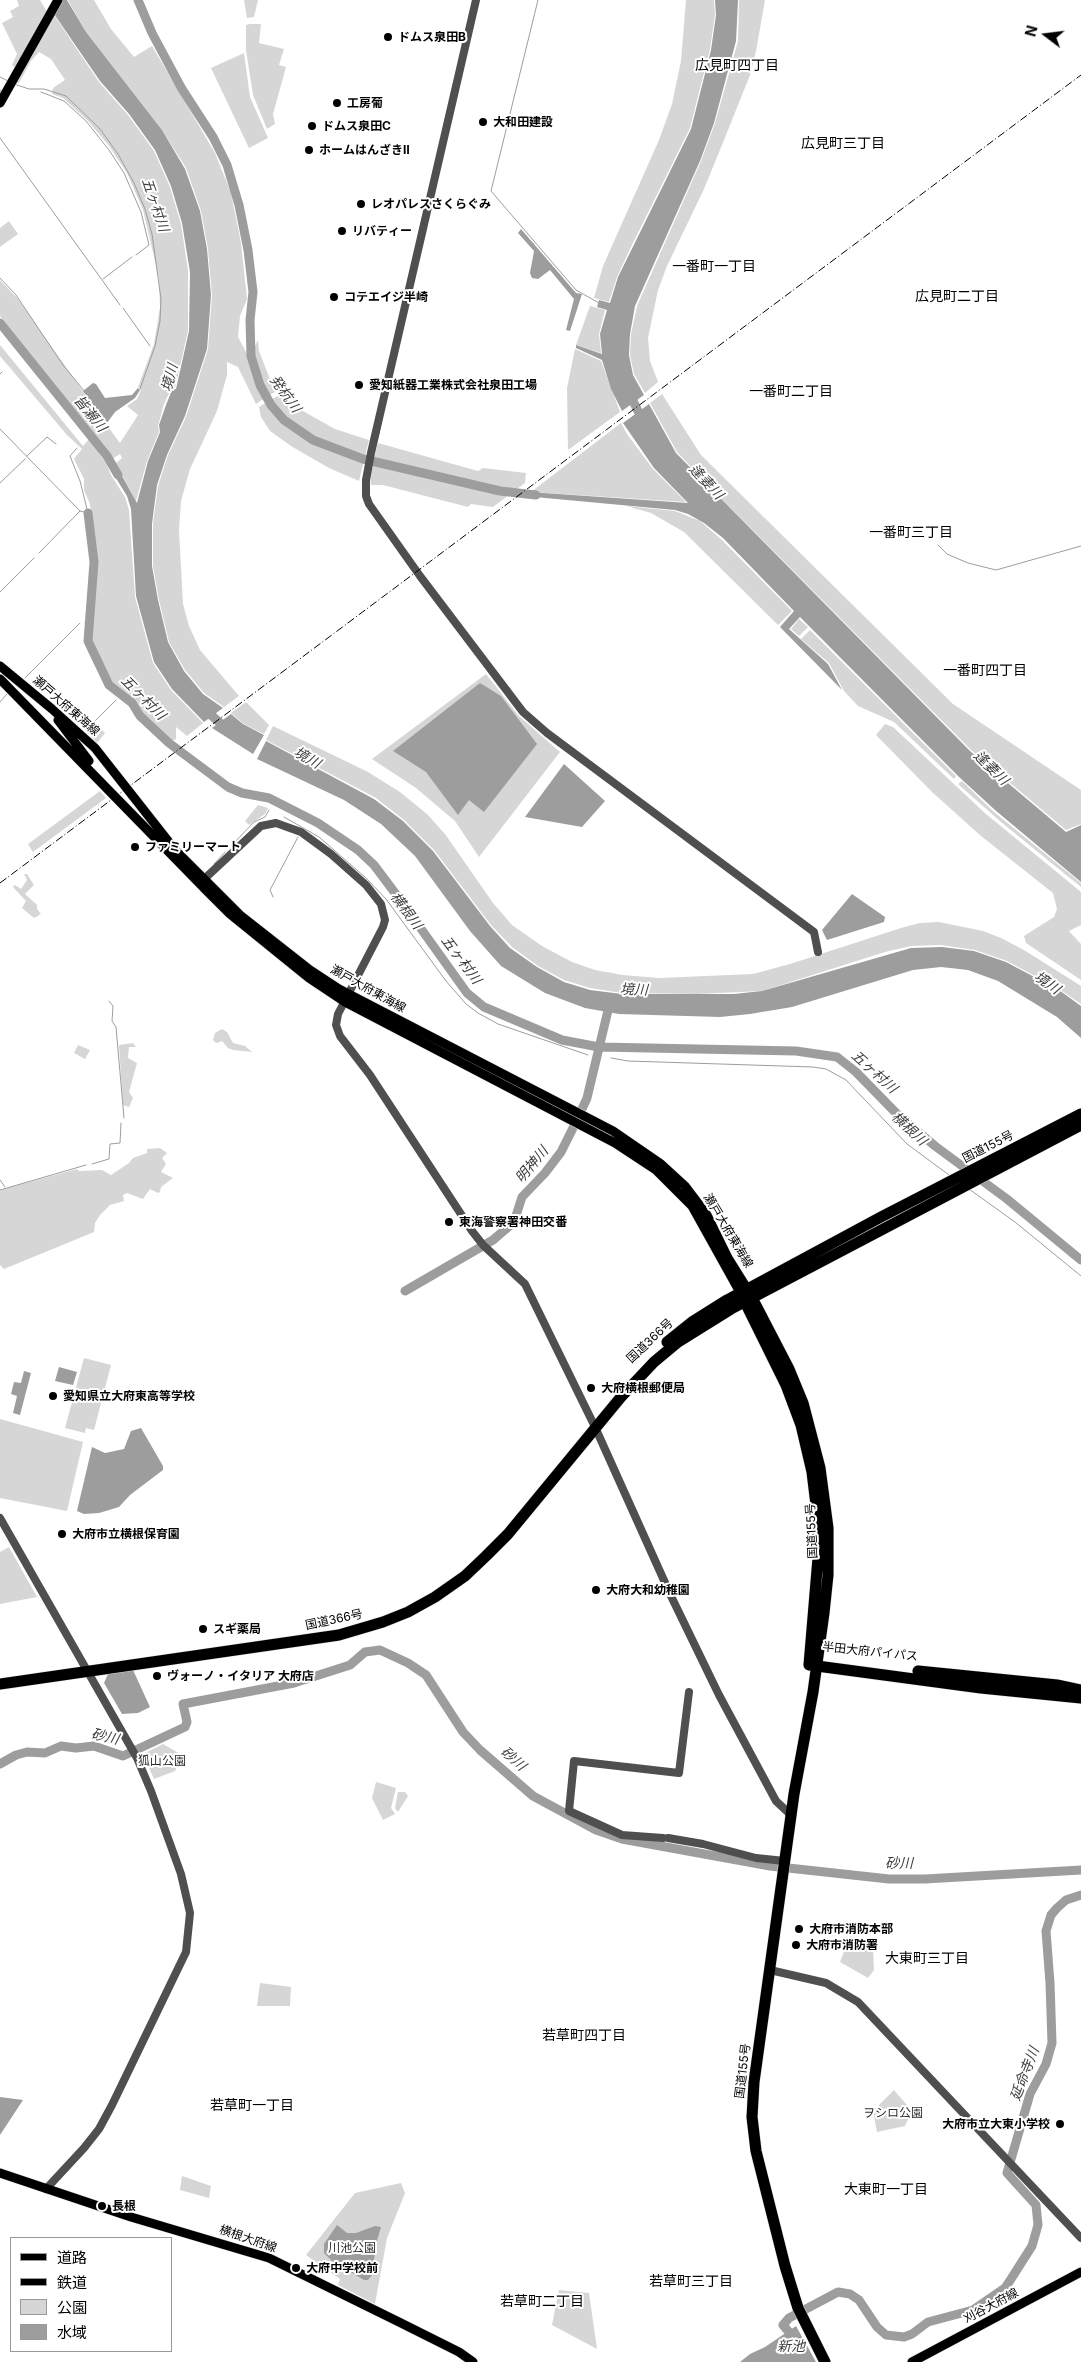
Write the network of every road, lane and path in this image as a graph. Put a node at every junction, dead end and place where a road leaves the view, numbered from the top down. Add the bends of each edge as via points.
1 (58, 0) edge
2 (476, 0) edge
3 (0, 103) edge
4 (0, 666) edge
5 (0, 679) edge
6 (34, 694) junction
7 (101, 782) junction
8 (202, 881) junction
9 (818, 952) dead end
10 (347, 998) junction
11 (564, 1111) junction
12 (1081, 1114) edge
13 (1081, 1125) edge
14 (981, 1172) junction
15 (746, 1296) junction
16 (595, 1426) junction
17 (0, 1518) edge
18 (815, 1663) junction
19 (86, 1671) junction
20 (0, 1684) edge
21 (1081, 1690) edge
22 (689, 1692) dead end
23 (1081, 1698) edge
24 (792, 1816) junction
25 (784, 1865) junction
26 (770, 1970) junction
27 (0, 2173) edge
28 (46, 2189) junction
29 (1081, 2238) edge
30 (1081, 2272) edge
31 (473, 2362) edge
32 (825, 2362) edge
33 (912, 2362) edge

1 - 3 main road
2 - 9 street via 371,453 366,488 369,504 524,712 554,738 814,932
4 - 6 main road, 瀬戸大府東海線
5 - 7 main road, 瀬戸大府東海線
6 - 7 main road via 98,770 103,777
6 - 8 main road, 瀬戸大府東海線 via 95,748
7 - 8 main road, 瀬戸大府東海線
8 - 10 main road, 瀬戸大府東海線 via 230,914 285,960
8 - 10 street via 247,837 268,824 295,829 331,854 366,885 381,904 385,920
10 - 11 main road, 瀬戸大府東海線
10 - 16 street via 337,1018 340,1036 370,1075 472,1231 526,1284
11 - 15 main road, 瀬戸大府東海線 via 582,1126 656,1170 685,1198
11 - 15 main road, 瀬戸大府東海線 via 591,1120 638,1147 685,1186 707,1215
12 - 14 highway, 国道155号
13 - 14 highway, 国道155号
14 - 15 highway, 国道155号
15 - 16 highway, 国道366号 via 667,1351
15 - 18 highway, 国道155号 via 788,1369 803,1403 820,1468 828,1549 826,1597
16 - 19 highway, 国道366号 via 508,1534 486,1556 465,1576 408,1612 339,1635
16 - 24 street via 719,1695 776,1801
17 - 19 street
18 - 21 highway, 半田大府パイパス via 1057,1685
18 - 23 highway, 半田大府パイパス via 981,1688
18 - 24 highway, 国道155号
19 - 20 highway, 国道366号
19 - 28 street via 135,1755 151,1790 187,1895 190,1924 186,1952 99,2129
22 - 25 street via 679,1773 574,1761 569,1811 622,1835 703,1844
24 - 25 highway, 国道155号
25 - 26 highway, 国道155号
26 - 29 street via 826,1982 858,2002
26 - 32 highway, 国道155号 via 752,2097 754,2136 773,2221 801,2312
27 - 28 main road, 横根大府線
28 - 31 main road, 横根大府線 via 269,2258 401,2322
30 - 33 main road, 刈谷大府線

